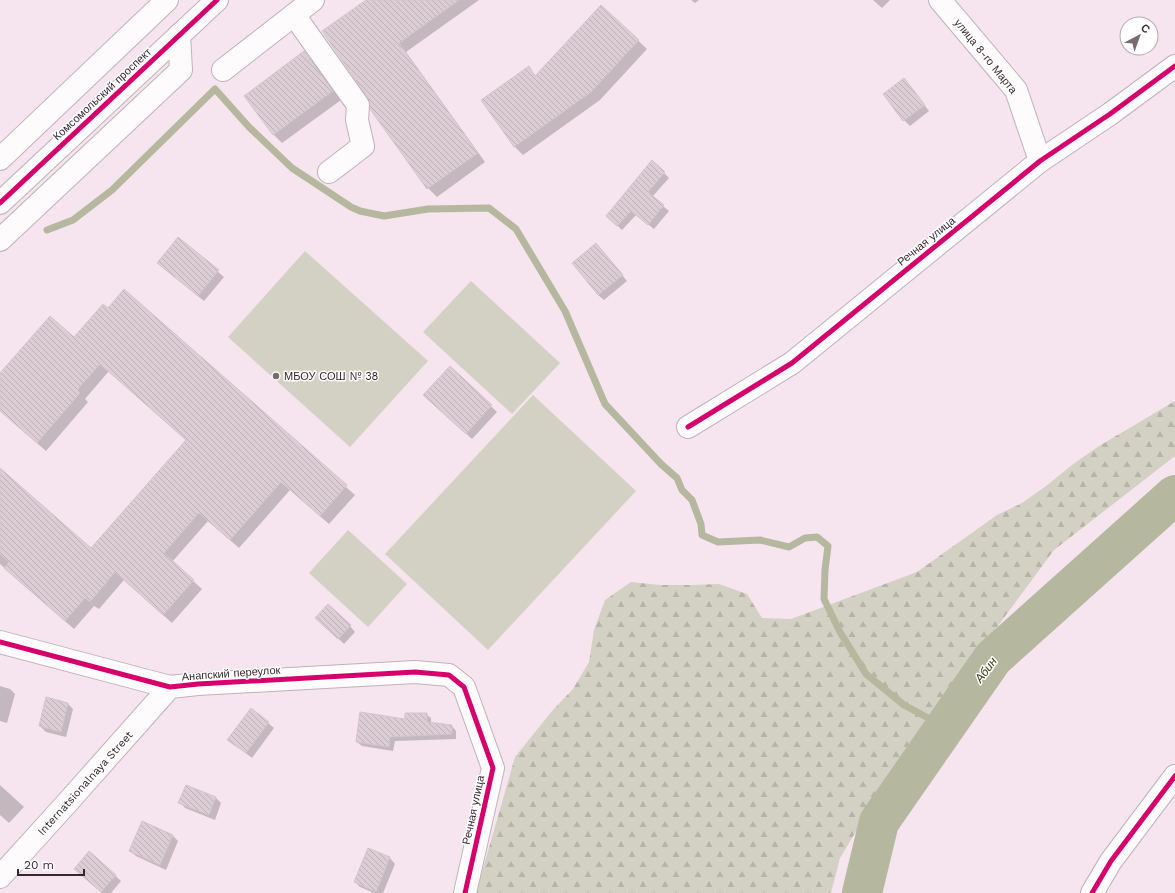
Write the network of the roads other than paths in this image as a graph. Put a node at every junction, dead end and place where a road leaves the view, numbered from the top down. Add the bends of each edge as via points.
1 (166, 0) edge
2 (217, 0) edge
3 (313, 0) edge
4 (940, 0) edge
5 (294, 15) junction
6 (179, 35) junction
7 (1175, 66) edge
8 (223, 70) dead end
9 (0, 159) edge
10 (1040, 161) junction
11 (329, 172) dead end
12 (0, 203) edge
13 (0, 240) edge
14 (688, 427) dead end
15 (0, 642) edge
16 (170, 687) junction
17 (464, 687) joint
18 (1175, 776) edge
19 (0, 878) edge
20 (465, 893) edge
21 (1092, 893) edge

1 - 9 street, Комсомольский проспект
2 - 6 street, Комсомольский проспект
3 - 5 street
4 - 10 street, улица 8-го Марта via 1016,90
5 - 8 street
5 - 11 street via 358,105 357,120 363,146
6 - 12 street, Комсомольский проспект
6 - 13 street via 181,70
7 - 10 street, Речная улица
10 - 14 street, Речная улица via 792,363
15 - 16 street, Анапский переулок
16 - 17 street, Анапский переулок via 415,672 449,675
16 - 19 street, Internatsionalnaya Street
17 - 20 street, Речная улица via 493,768
18 - 21 street via 1111,861

